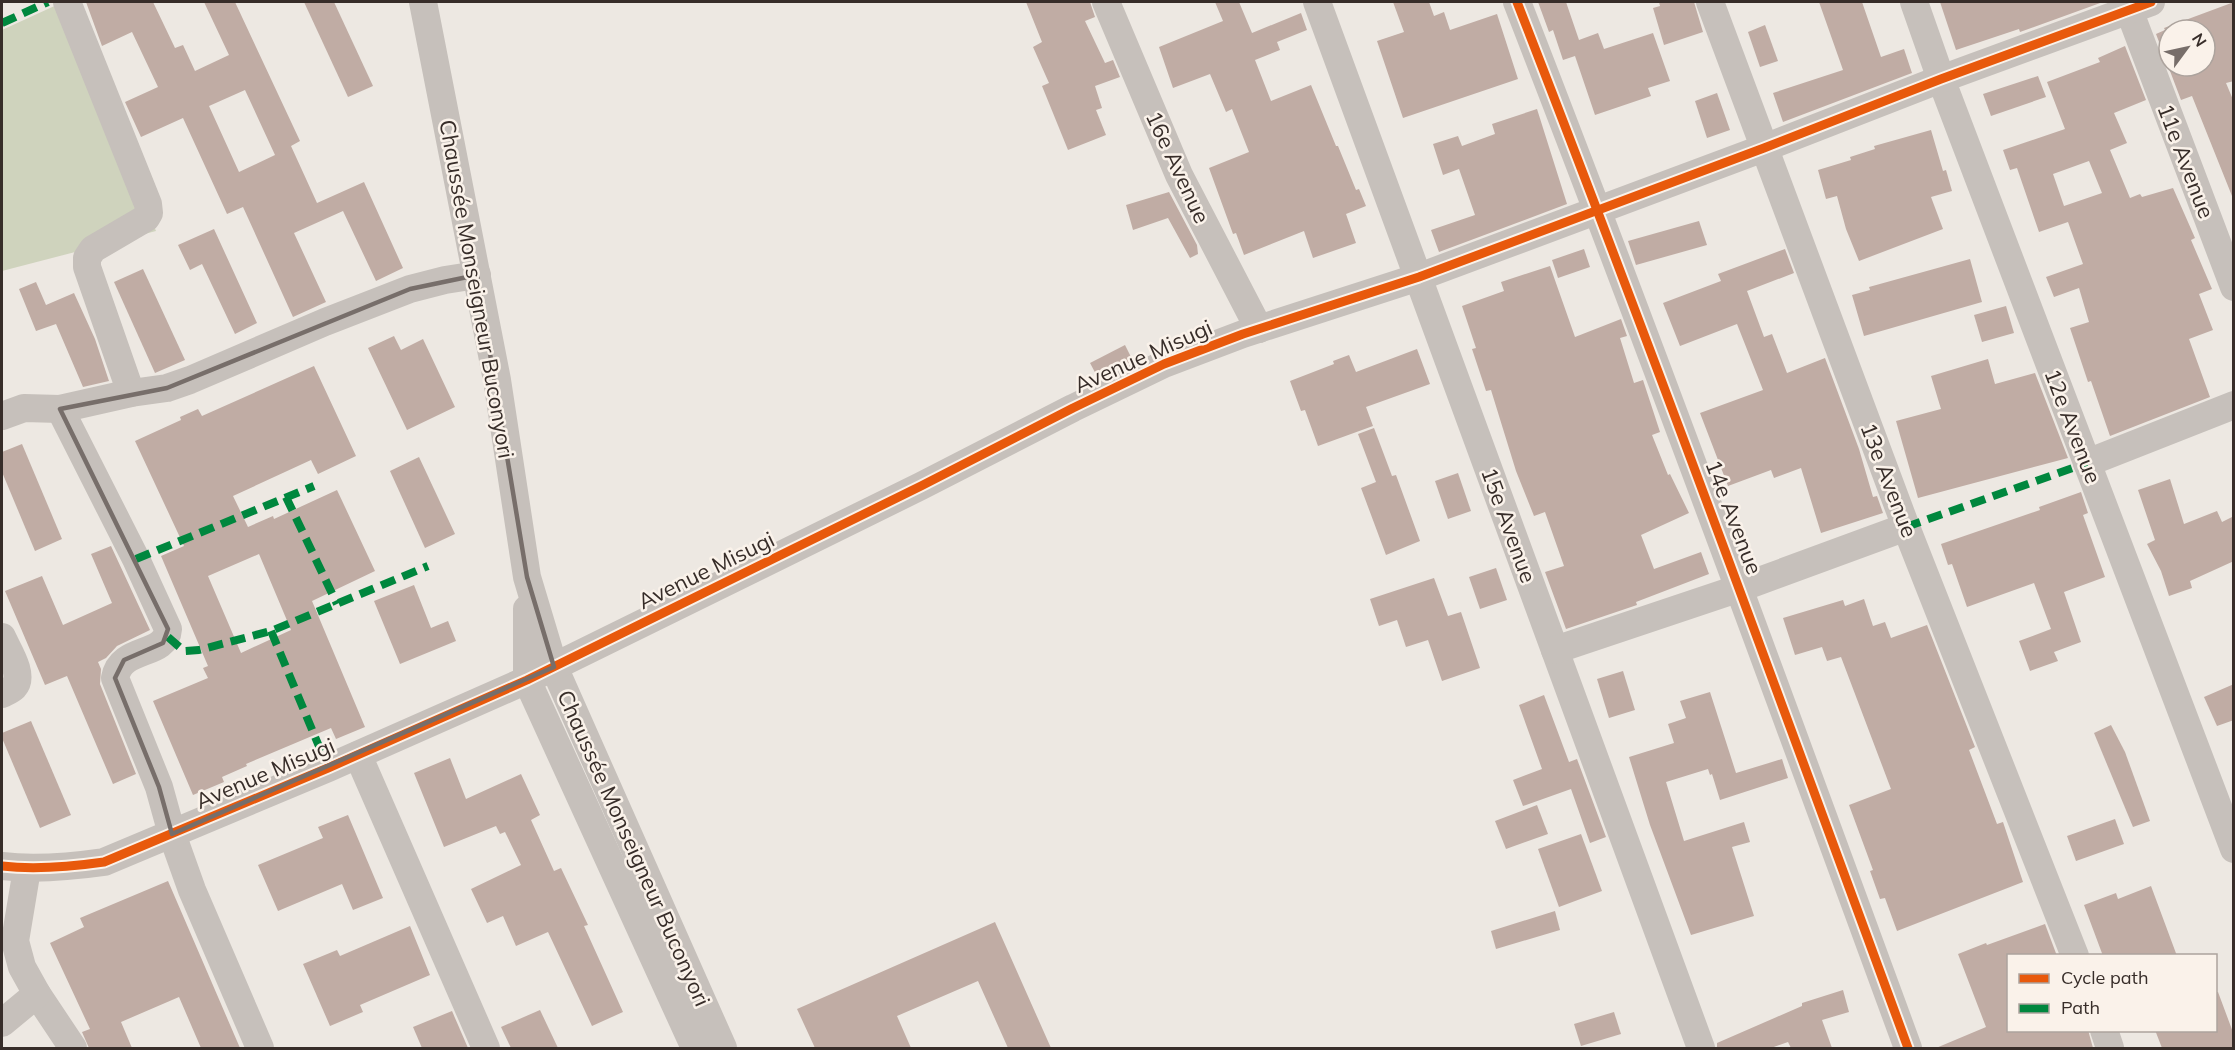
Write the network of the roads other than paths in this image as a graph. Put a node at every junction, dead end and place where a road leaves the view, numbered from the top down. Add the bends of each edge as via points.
1 (67, 2) edge
2 (423, 2) edge
3 (1106, 2) edge
4 (1317, 2) edge
5 (1517, 2) edge
6 (1710, 2) edge
7 (1914, 2) edge
8 (2136, 4) edge
9 (1941, 79) junction
10 (1764, 148) junction
11 (1598, 210) junction
12 (477, 275) junction
13 (1419, 277) junction
14 (2234, 287) edge
15 (1251, 331) junction
16 (131, 393) junction
17 (2234, 405) edge
18 (60, 409) junction
19 (2, 416) edge
20 (2087, 463) junction
21 (1906, 527) junction
22 (527, 577) junction
23 (1740, 588) junction
24 (2, 637) edge
25 (1555, 650) junction
26 (554, 667) junction
27 (527, 680) junction
28 (2, 694) edge
29 (358, 755) junction
30 (172, 834) junction
31 (2234, 849) edge
32 (9, 863) edge
33 (2074, 954) edge
34 (37, 994) junction
35 (2, 1023) edge
36 (2105, 1032) edge
37 (73, 1048) edge
38 (260, 1048) edge
39 (486, 1048) edge
40 (695, 1048) edge
41 (723, 1048) edge
42 (1701, 1048) edge
43 (1908, 1048) edge
44 (2110, 1048) edge

1 - 16 street via 148,204 146,218 93,249 87,258
2 - 12 street, Chaussée Monseigneur Buconyori
3 - 15 street, 16e Avenue
4 - 13 street, 15e Avenue
5 - 11 street, 14e Avenue
6 - 10 street, 13e Avenue
7 - 9 street, 12e Avenue
8 - 9 street, Avenue Misugi
8 - 14 street, 11e Avenue
9 - 10 street, Avenue Misugi
9 - 20 street, 12e Avenue
10 - 11 street, Avenue Misugi
10 - 21 street, 13e Avenue
11 - 13 street, Avenue Misugi
11 - 23 street, 14e Avenue
12 - 16 street via 410,289 190,380
12 - 22 street, Chaussée Monseigneur Buconyori
13 - 15 street, Avenue Misugi
13 - 25 street, 15e Avenue
15 - 26 street, Avenue Misugi via 1164,364
16 - 18 street
17 - 20 street
18 - 19 street via 24,408
18 - 30 street via 168,629 163,643 124,660 117,667 115,678 159,787
20 - 31 street, 12e Avenue
21 - 23 street
21 - 33 street, 13e Avenue
22 - 26 street, Chaussée Monseigneur Buconyori
22 - 27 street, Chaussée Monseigneur Buconyori
23 - 25 street
23 - 43 street, 14e Avenue
24 - 28 street via 18,672 13,688
25 - 42 street, 15e Avenue
26 - 27 street, Avenue Misugi
26 - 41 street, Chaussée Monseigneur Buconyori
27 - 29 street, Avenue Misugi
27 - 40 street, Chaussée Monseigneur Buconyori
29 - 30 street, Avenue Misugi
29 - 39 street
30 - 32 street, Avenue Misugi via 104,862 71,867
30 - 38 street
32 - 34 street via 15,941 22,967
34 - 35 street
34 - 37 street
36 - 44 street

